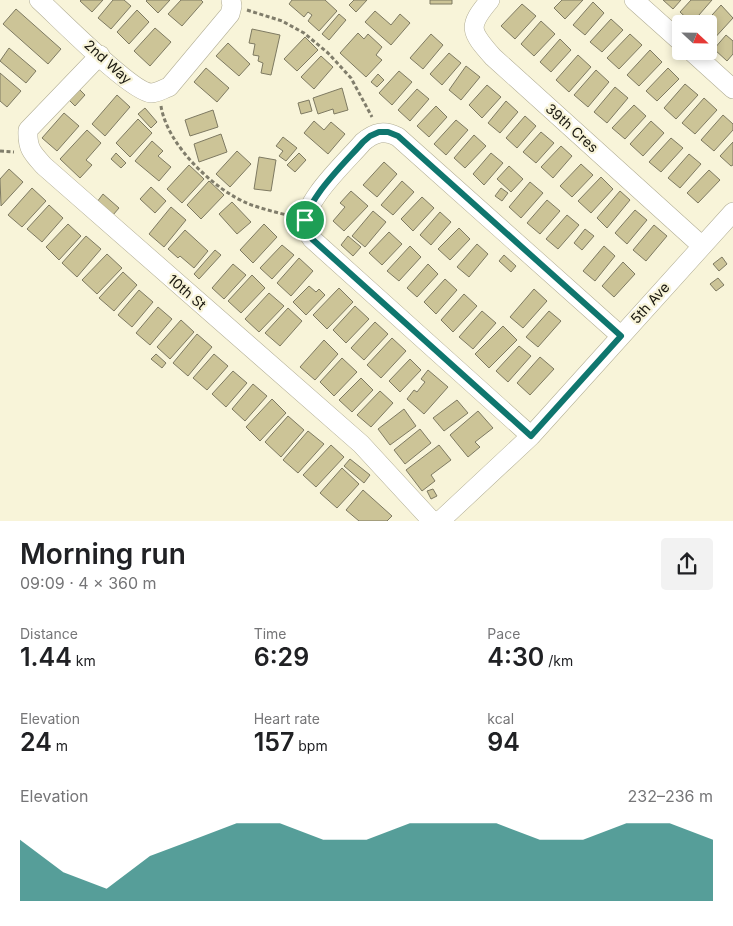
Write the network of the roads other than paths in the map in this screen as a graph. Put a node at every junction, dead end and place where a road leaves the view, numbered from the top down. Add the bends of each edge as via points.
1 (39, 0) edge
2 (490, 0) edge
3 (634, 0) edge
4 (232, 3) edge
5 (672, 34) edge
6 (100, 55) junction
7 (701, 60) edge
8 (733, 88) edge
9 (732, 217) edge
10 (702, 246) junction
11 (621, 336) junction
12 (531, 436) junction
13 (432, 521) edge
14 (440, 521) edge

1 - 6 street, 2nd Way
2 - 10 street, 39th Cres via 475,18 476,38
3 - 5 street
4 - 6 street, 2nd Way via 226,20 169,87 159,92 150,93 129,83
6 - 13 street, 10th St via 28,130 27,142 31,152 360,444
7 - 8 street
9 - 10 street, 5th Ave
10 - 11 street, 5th Ave
11 - 12 street, 5th Ave
11 - 12 street via 398,136 379,132 363,142 312,202 305,220 306,230 312,239
12 - 14 street, 5th Ave

